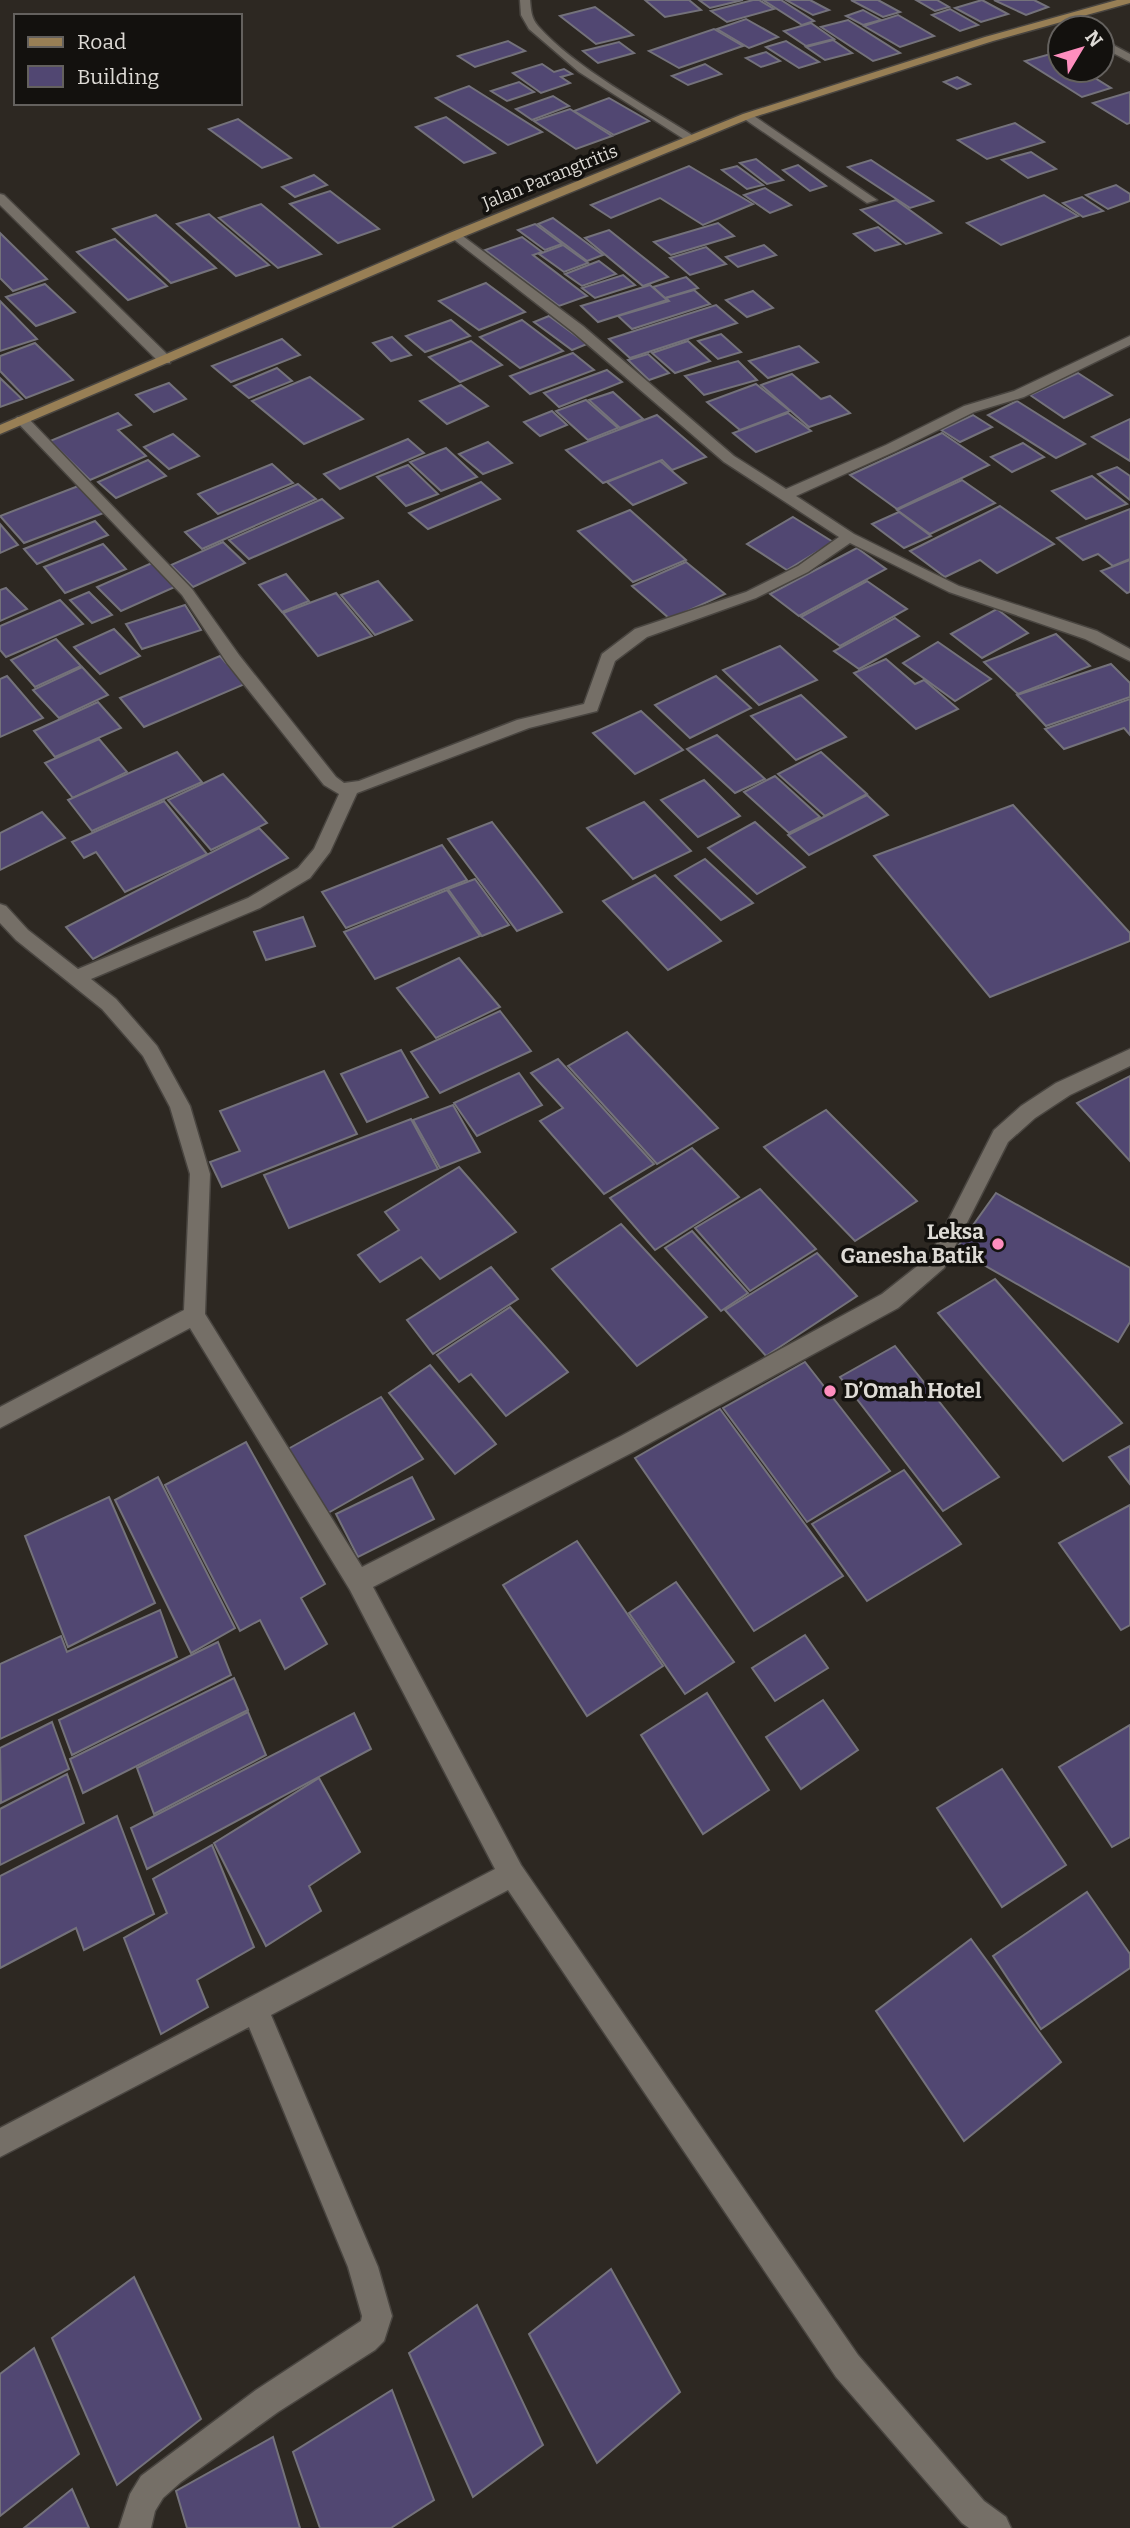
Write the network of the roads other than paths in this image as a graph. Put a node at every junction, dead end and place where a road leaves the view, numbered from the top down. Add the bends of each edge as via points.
1 (525, 0) edge
2 (1129, 0) edge
3 (1081, 14) edge
4 (1046, 24) edge
5 (747, 116) junction
6 (691, 139) junction
7 (0, 198) edge
8 (870, 200) dead end
9 (456, 235) junction
10 (1130, 340) edge
11 (165, 360) junction
12 (22, 420) junction
13 (0, 429) edge
14 (783, 496) junction
15 (849, 537) junction
16 (1130, 656) edge
17 (350, 789) junction
18 (0, 911) edge
19 (76, 978) junction
20 (1130, 1057) edge
21 (194, 1315) junction
22 (0, 1418) edge
23 (358, 1582) junction
24 (512, 1874) junction
25 (255, 2010) junction
26 (1, 2138) edge
27 (135, 2528) edge
28 (995, 2528) edge

1 - 6 street via 533,27 583,70
2 - 3 main road, Jalan Parangtritis
4 - 5 main road, Jalan Parangtritis
5 - 6 main road, Jalan Parangtritis
5 - 8 street
6 - 9 main road, Jalan Parangtritis
7 - 11 street
9 - 11 main road, Jalan Parangtritis
9 - 14 street via 578,329 729,459
10 - 14 street via 1019,394 969,410
11 - 12 main road, Jalan Parangtritis
12 - 13 main road, Jalan Parangtritis
12 - 17 street via 187,592 233,659 330,781
14 - 15 street
15 - 16 street via 954,589 1091,635
15 - 17 street via 803,569 751,595 641,633 608,658 591,707 523,724
17 - 19 street via 321,852 304,873 254,903
18 - 19 street
19 - 21 street via 109,1004 150,1051 180,1106 200,1174
20 - 23 street via 1063,1089 1001,1136 937,1262 890,1301 629,1443
21 - 22 street
21 - 23 street
23 - 24 street
24 - 25 street
24 - 28 street via 847,2366 973,2512
25 - 26 street
25 - 27 street via 359,2255 377,2316 373,2330 363,2339 170,2471 152,2487

